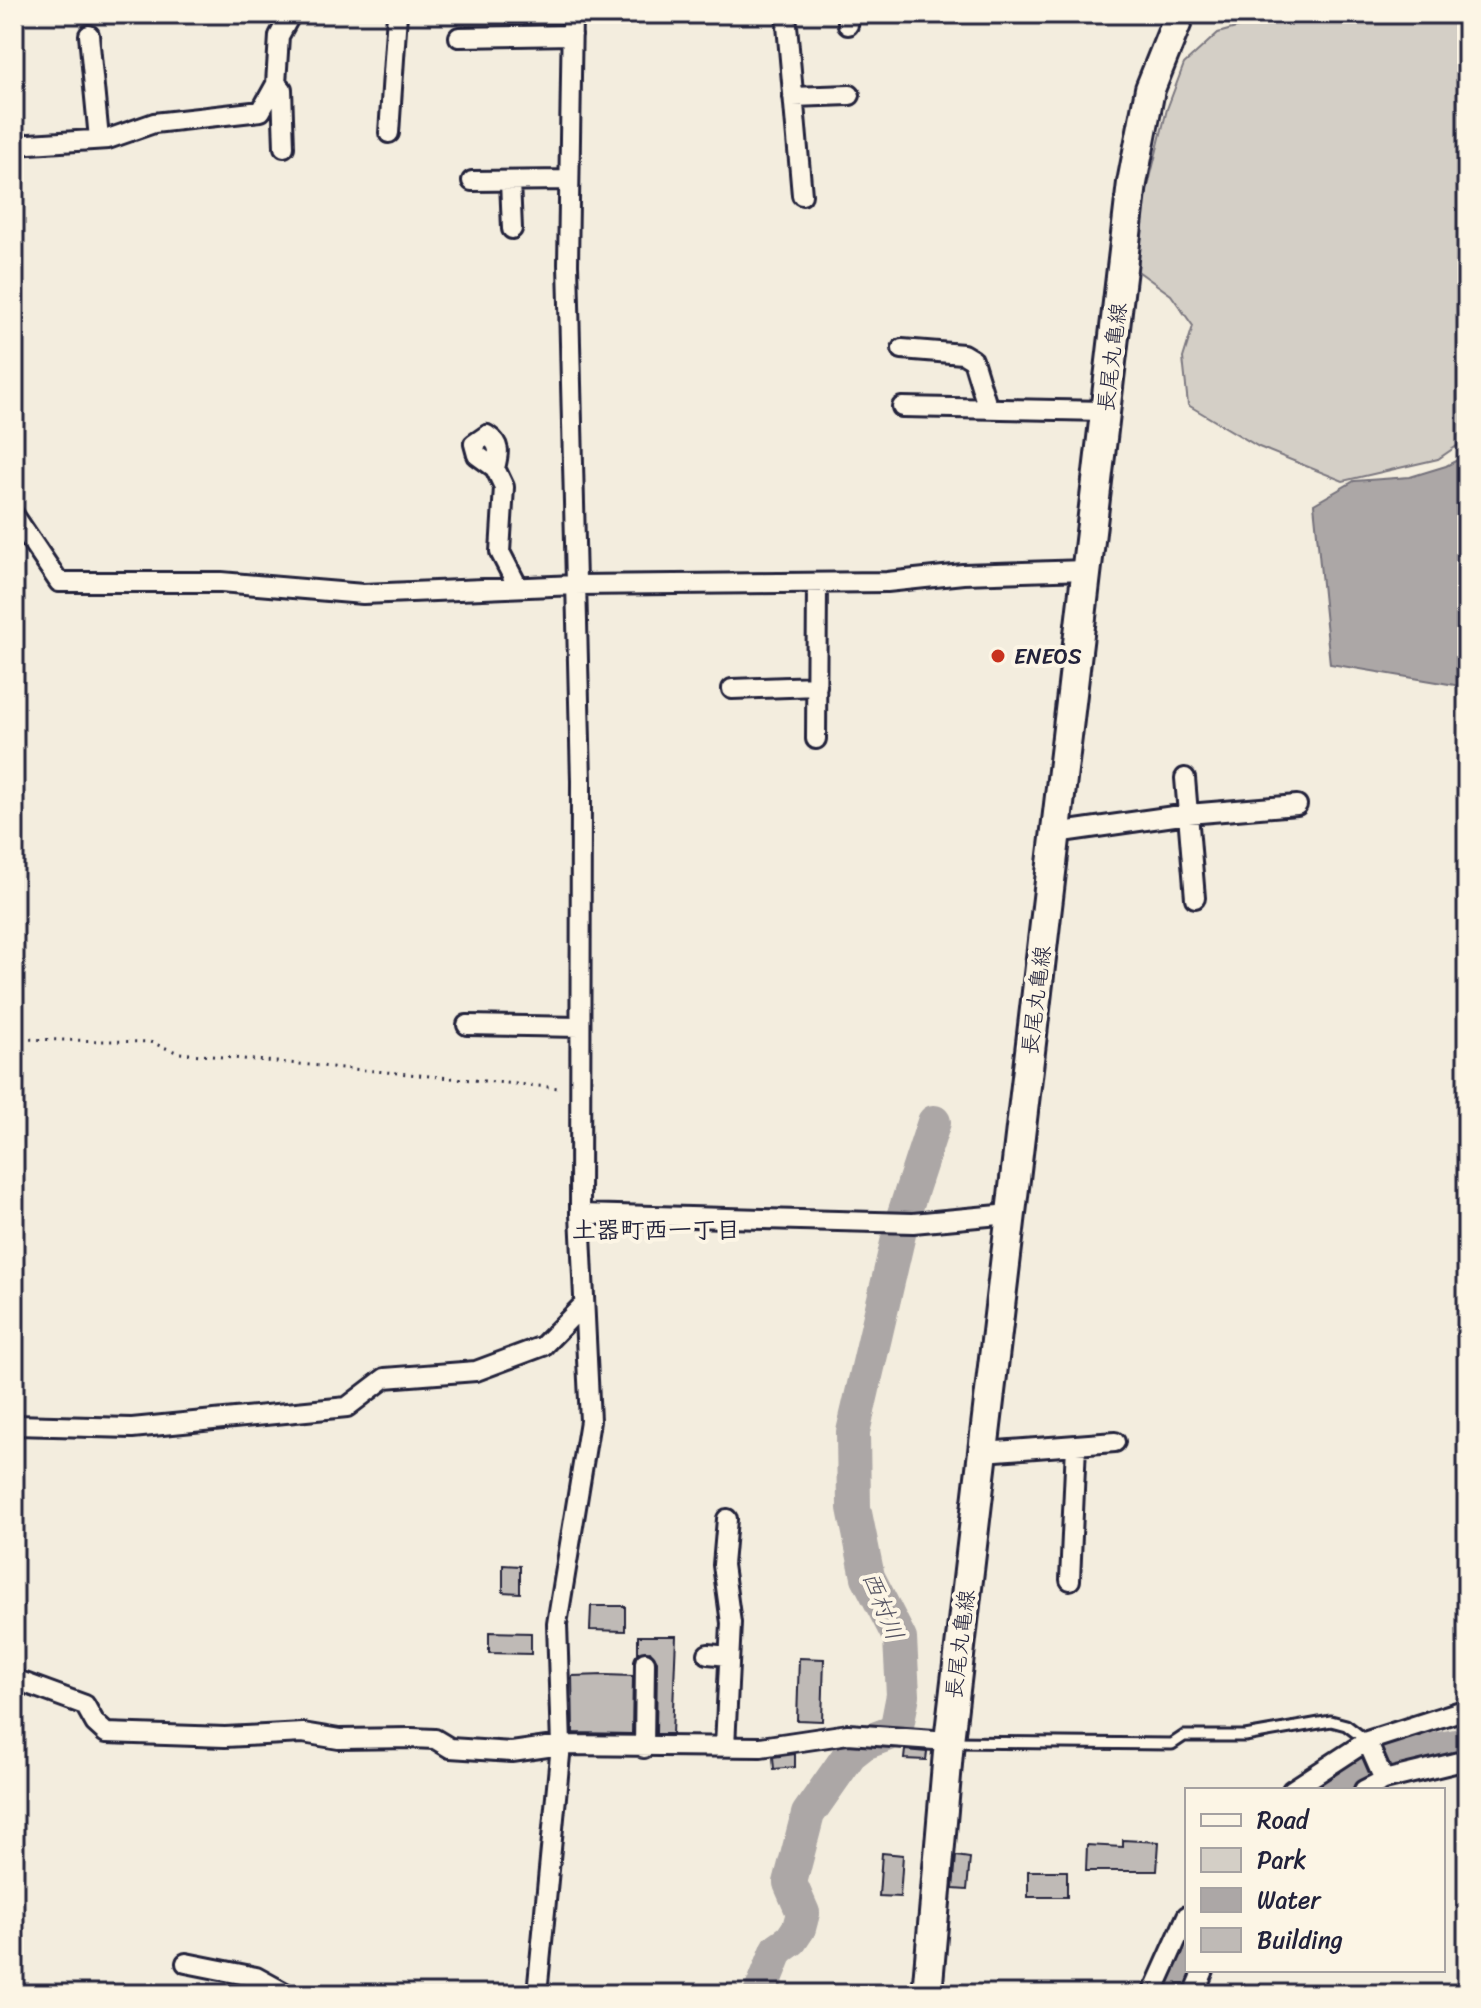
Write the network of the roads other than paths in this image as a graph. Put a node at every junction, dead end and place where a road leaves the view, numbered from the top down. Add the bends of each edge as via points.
1 (291, 14) edge
2 (397, 14) edge
3 (572, 14) edge
4 (786, 14) edge
5 (1180, 14) edge
6 (89, 35) dead end
7 (572, 35) junction
8 (459, 37) dead end
9 (276, 84) junction
10 (850, 95) dead end
11 (793, 97) junction
12 (389, 133) dead end
13 (99, 139) junction
14 (14, 145) edge
15 (284, 147) dead end
16 (569, 180) junction
17 (472, 181) dead end
18 (510, 181) junction
19 (802, 195) dead end
20 (512, 229) dead end
21 (902, 349) dead end
22 (987, 406) junction
23 (902, 407) dead end
24 (1105, 411) junction
25 (495, 468) dead end
26 (14, 515) edge
27 (1086, 570) junction
28 (817, 583) junction
29 (576, 585) junction
30 (518, 587) junction
31 (817, 686) junction
32 (732, 689) dead end
33 (816, 739) dead end
34 (1185, 778) dead end
35 (1297, 805) dead end
36 (1188, 814) junction
37 (1055, 833) junction
38 (1195, 898) dead end
39 (467, 1025) dead end
40 (580, 1027) junction
41 (580, 1214) junction
42 (1010, 1214) junction
43 (584, 1304) junction
44 (14, 1425) edge
45 (1115, 1442) dead end
46 (1076, 1445) junction
47 (983, 1452) junction
48 (727, 1519) dead end
49 (1070, 1580) dead end
50 (708, 1654) dead end
51 (729, 1656) junction
52 (645, 1662) dead end
53 (14, 1679) edge
54 (1467, 1709) edge
55 (949, 1741) junction
56 (1369, 1744) junction
57 (561, 1745) junction
58 (725, 1746) junction
59 (644, 1748) junction
60 (1467, 1760) edge
61 (1384, 1780) junction
62 (1295, 1788) edge
63 (1368, 1788) edge
64 (1185, 1920) edge
65 (186, 1963) dead end
66 (1203, 1972) edge
67 (287, 1994) edge
68 (537, 1994) edge
69 (927, 1994) edge
70 (1152, 1994) edge
71 (1194, 1994) edge

1 - 9 street via 279,36
2 - 12 street
3 - 7 street
4 - 11 street
5 - 24 main road, 長尾丸亀線 via 1150,89 1132,183
6 - 13 street
7 - 8 street
7 - 16 street
9 - 13 street via 261,111 154,123
9 - 15 street via 282,89
10 - 11 street
11 - 19 street
13 - 14 street
16 - 18 street
16 - 29 street
17 - 18 street
18 - 20 street
21 - 22 street via 963,354 973,360
22 - 23 street
22 - 24 street
24 - 27 main road, 長尾丸亀線
25 - 30 street via 504,487 500,552
26 - 30 street via 59,582 221,582 363,594
27 - 28 street
27 - 37 main road, 長尾丸亀線
28 - 29 street
28 - 31 street
29 - 30 street
29 - 40 street
31 - 32 street
31 - 33 street
34 - 36 street
35 - 36 street
36 - 37 street
36 - 38 street
37 - 42 main road, 長尾丸亀線
39 - 40 street
40 - 41 street
41 - 42 street via 913,1223
41 - 43 street
42 - 47 main road, 長尾丸亀線
43 - 44 street via 543,1346 476,1371 385,1378 347,1407 132,1428
43 - 57 street via 590,1421 557,1624
45 - 46 street
46 - 47 street
46 - 49 street
47 - 55 main road, 長尾丸亀線
48 - 51 street via 715,1566 731,1623
50 - 51 street
51 - 58 street
52 - 59 street
53 - 57 street via 85,1705 106,1733 435,1739 450,1748 512,1752
54 - 56 street
55 - 56 lane via 1172,1744 1184,1736 1245,1736 1331,1721 1346,1725
55 - 58 street via 848,1734 761,1747
55 - 69 main road, 長尾丸亀線
56 - 61 street
56 - 62 street
57 - 59 street
57 - 68 street
58 - 59 street
60 - 61 street
61 - 63 street
64 - 70 street
65 - 67 street via 256,1977
66 - 71 street

